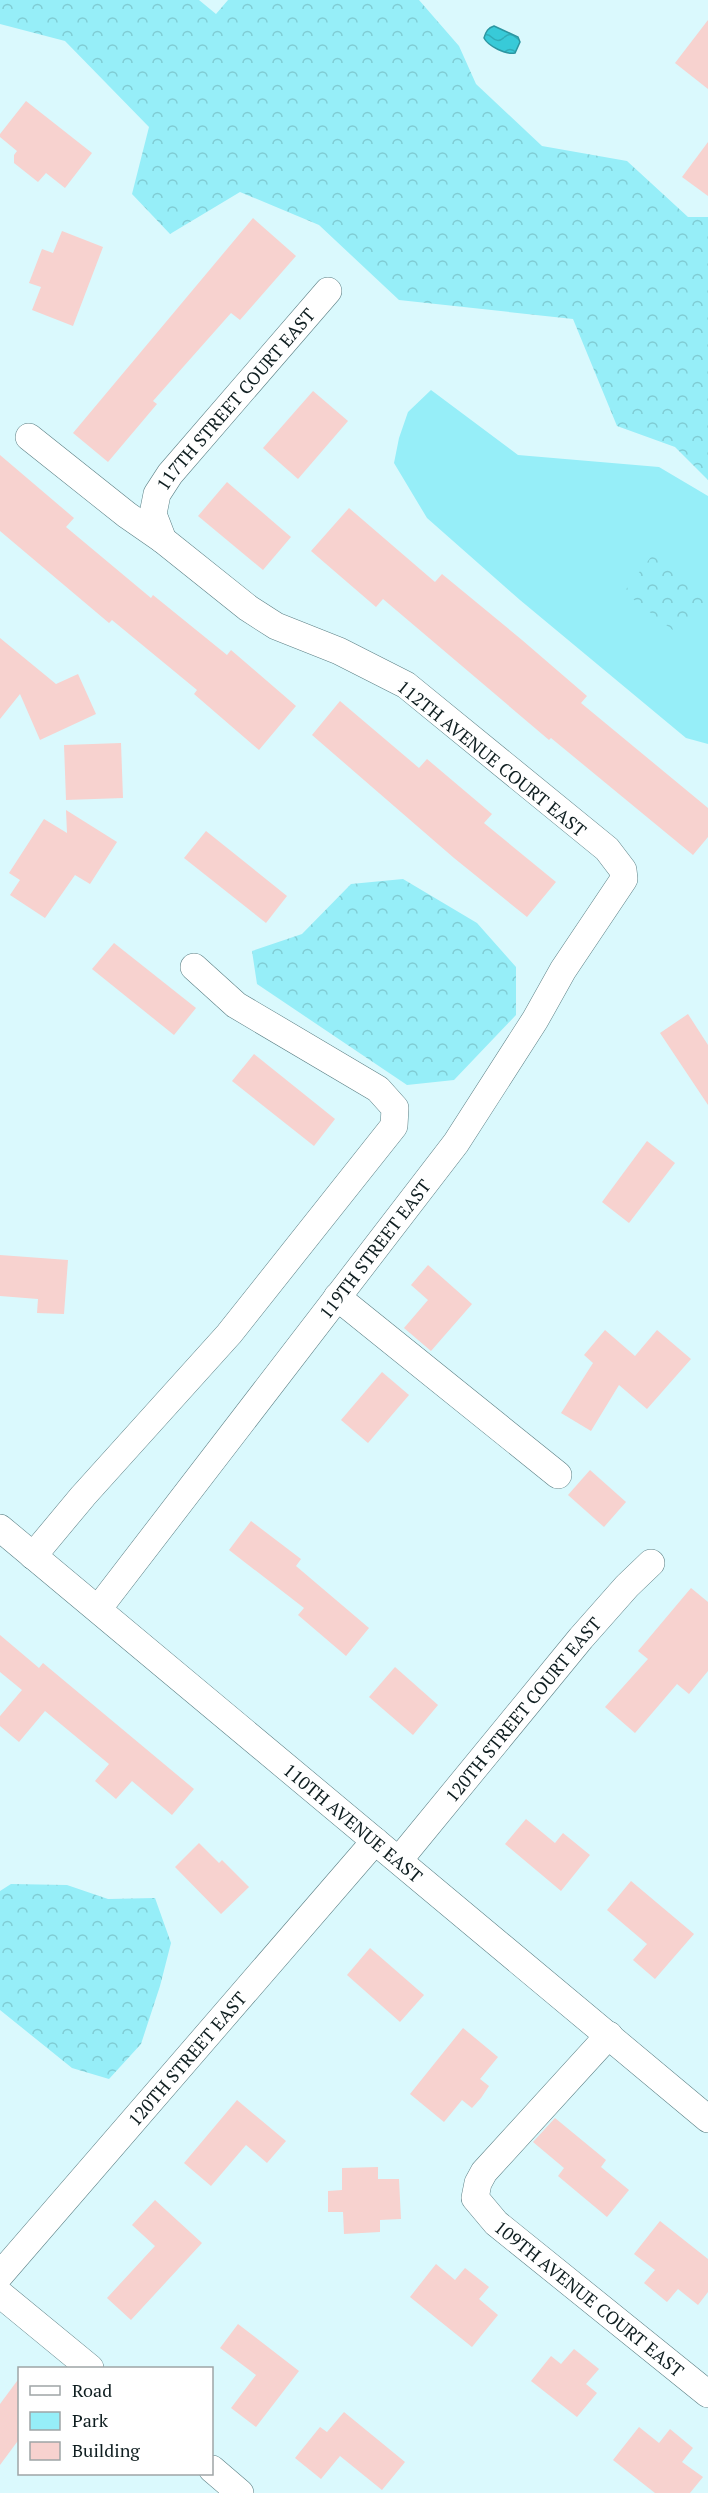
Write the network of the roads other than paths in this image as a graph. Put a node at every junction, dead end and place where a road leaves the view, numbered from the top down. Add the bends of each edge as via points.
1 (328, 291) dead end
2 (30, 437) dead end
3 (163, 540) junction
4 (623, 870) joint
5 (194, 967) dead end
6 (337, 1297) junction
7 (558, 1475) dead end
8 (0, 1528) edge
9 (33, 1556) junction
10 (651, 1563) dead end
11 (98, 1609) junction
12 (375, 1841) junction
13 (399, 1860) junction
14 (609, 2035) junction
15 (708, 2119) edge
16 (0, 2275) edge
17 (0, 2294) edge
18 (89, 2367) edge
19 (708, 2394) edge
20 (213, 2470) edge
21 (240, 2493) edge

1 - 3 street, 117TH STREET COURT EAST via 170,474 157,494 153,514
2 - 3 street, 112TH AVENUE COURT EAST
3 - 4 street, 112TH AVENUE COURT EAST via 276,626 339,651 406,685 607,849
4 - 6 street, 119TH STREET EAST via 619,889 563,970 456,1143
5 - 9 street via 236,1005 378,1089 395,1108 394,1126 229,1334
6 - 7 street
6 - 11 street, 119TH STREET EAST
8 - 9 street, 110TH AVENUE EAST
9 - 11 street, 110TH AVENUE EAST
10 - 13 street, 120TH STREET COURT EAST via 581,1638
11 - 12 street, 110TH AVENUE EAST
12 - 13 street, 110TH AVENUE EAST
12 - 16 street, 120TH STREET EAST
13 - 14 street, 110TH AVENUE EAST
14 - 15 street, 110TH AVENUE EAST
14 - 19 street, 109TH AVENUE COURT EAST via 484,2172 475,2198 496,2223
17 - 18 street
20 - 21 street

